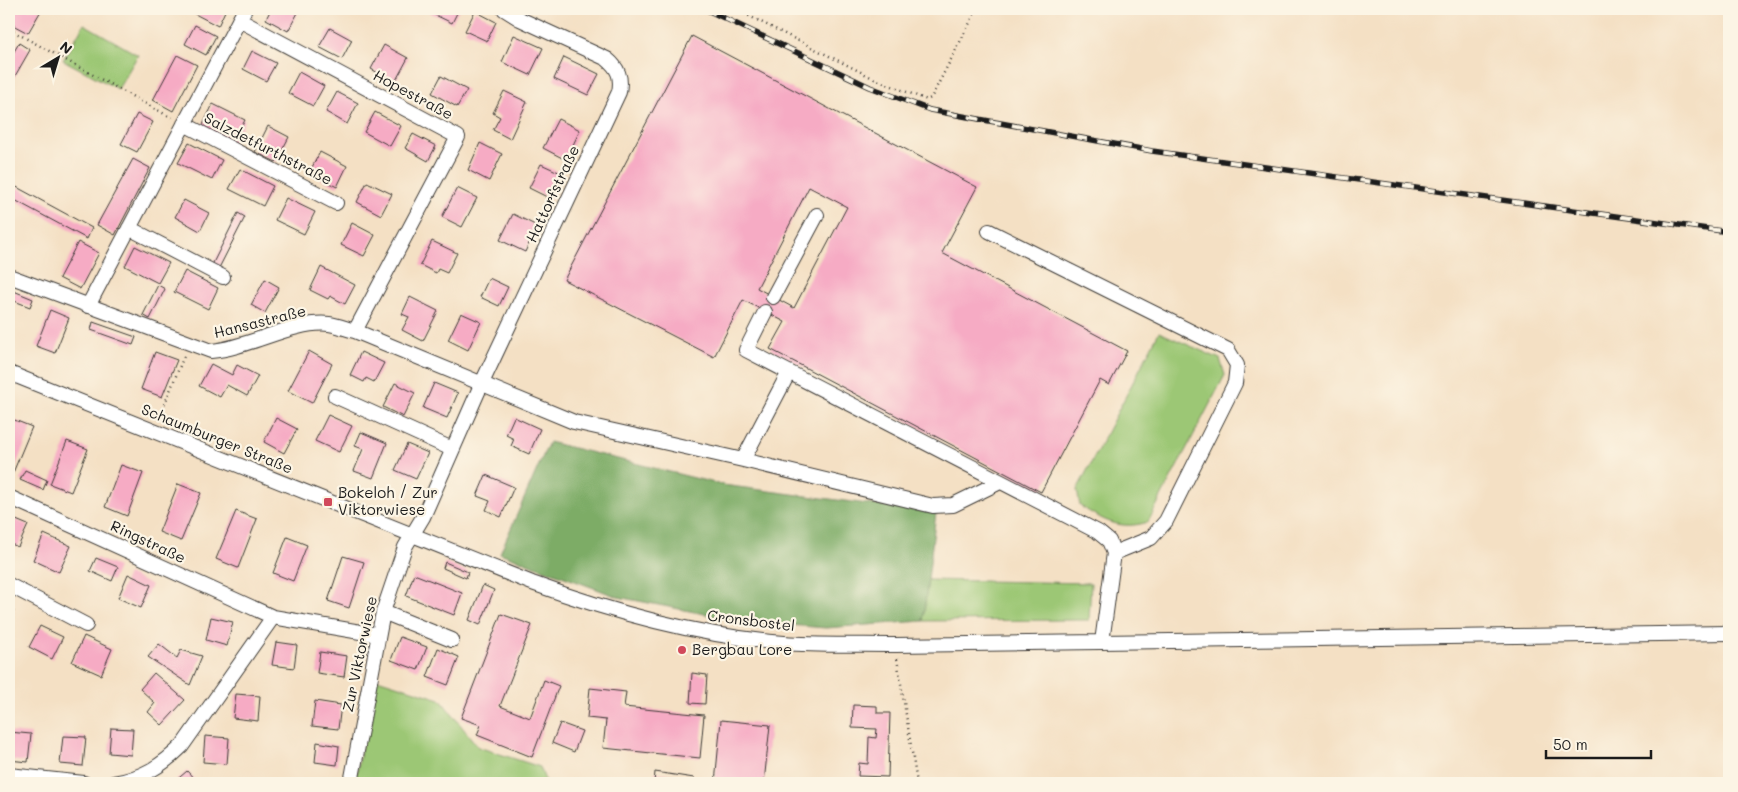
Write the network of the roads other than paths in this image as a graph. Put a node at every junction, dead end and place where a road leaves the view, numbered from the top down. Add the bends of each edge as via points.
1 (504, 9) edge
2 (242, 14) edge
3 (184, 124) junction
4 (336, 204) dead end
5 (817, 215) dead end
6 (129, 228) junction
7 (989, 231) dead end
8 (9, 276) edge
9 (223, 277) dead end
10 (773, 297) dead end
11 (88, 306) junction
12 (766, 312) dead end
13 (355, 331) junction
14 (789, 372) junction
15 (9, 373) edge
16 (481, 385) junction
17 (335, 396) dead end
18 (452, 449) junction
19 (743, 460) junction
20 (1000, 482) junction
21 (9, 497) edge
22 (412, 535) junction
23 (1114, 553) junction
24 (9, 585) edge
25 (383, 612) junction
26 (273, 618) junction
27 (86, 625) dead end
28 (1729, 633) edge
29 (378, 635) junction
30 (452, 640) dead end
31 (1102, 642) junction
32 (9, 775) edge
33 (84, 783) edge
34 (114, 783) edge
35 (352, 783) edge

1 - 16 street, Hattorfstraße via 607,58 618,67 621,83
2 - 3 street, Salzdetfurthstraße
2 - 13 street, Hopestraße via 458,137
3 - 4 street, Salzdetfurthstraße
3 - 6 street, Salzdetfurthstraße
5 - 10 street
6 - 9 street
6 - 11 street, Salzdetfurthstraße
7 - 23 street via 1228,350 1237,364 1235,383 1166,521 1152,538
8 - 11 street, Hansastraße
11 - 13 street, Hansastraße via 211,351 229,350 308,325 328,324
12 - 14 street via 746,350
13 - 16 street, Hansastraße
14 - 19 street
14 - 20 street
15 - 22 street, Schaumburger Straße
16 - 18 street, Hattorfstraße
16 - 19 street, Hansastraße via 574,422
17 - 18 street
18 - 22 street, Hattorfstraße
19 - 20 street, Hansastraße via 933,506 953,505
20 - 23 street via 1098,532 1109,541
21 - 26 street, Ringstraße
22 - 25 street, Zur Viktorwiese
22 - 31 street, Cronsbostel via 569,597 655,622 726,636 785,644
23 - 31 street
24 - 27 street
25 - 29 street, Zur Viktorwiese
25 - 30 street
26 - 29 street, Ringstraße
26 - 34 street via 168,761 150,772
28 - 31 street, Cronsbostel
29 - 35 street, Zur Viktorwiese
32 - 33 street

